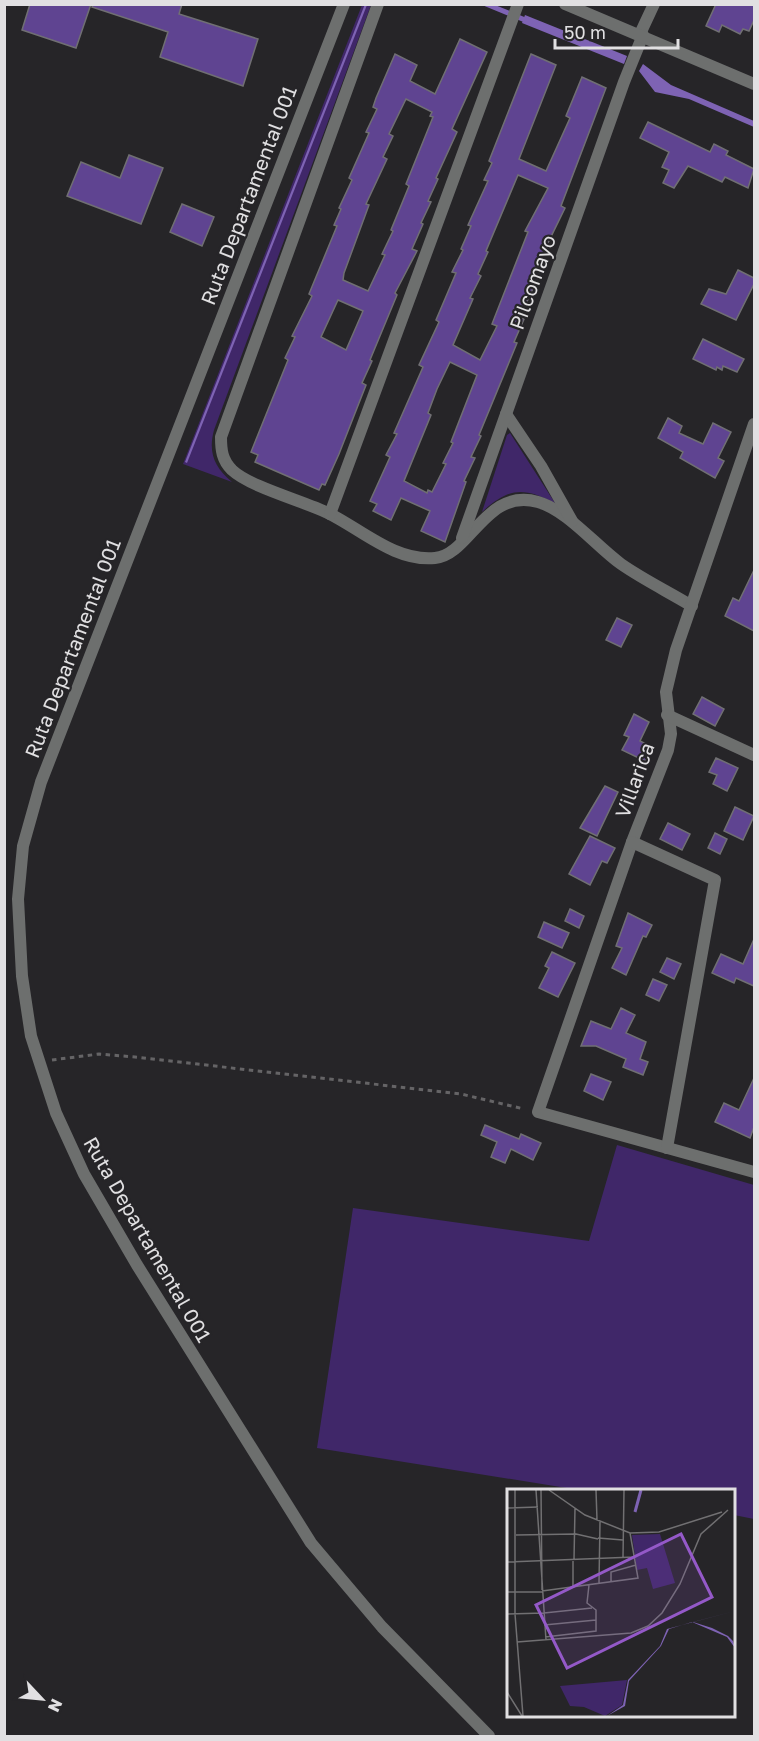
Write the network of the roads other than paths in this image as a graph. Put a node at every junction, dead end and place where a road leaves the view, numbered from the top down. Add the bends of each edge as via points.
1 (344, 4) edge
2 (378, 4) edge
3 (565, 4) edge
4 (654, 4) edge
5 (516, 12) edge
6 (642, 35) junction
7 (754, 84) edge
8 (506, 414) junction
9 (754, 424) edge
10 (752, 439) edge
11 (330, 514) junction
12 (575, 527) junction
13 (461, 542) junction
14 (692, 606) junction
15 (667, 715) junction
16 (754, 755) edge
17 (632, 842) junction
18 (667, 1148) junction
19 (754, 1171) edge
20 (489, 1737) edge

1 - 20 street, Ruta Departamental 001 via 40,782 23,846 18,899 22,976 39,1062 56,1113 84,1174 277,1492 343,1583
2 - 11 street via 221,437 221,455 232,470
3 - 6 street
4 - 6 street, Pilcomayo
5 - 11 street
6 - 7 street
6 - 8 street, Pilcomayo
8 - 12 street
8 - 13 street, Pilcomayo
9 - 10 street, Villarica
10 - 14 street, Villarica
11 - 13 street via 377,542 414,556 444,556
12 - 13 street via 552,508 515,500 483,519
12 - 14 street via 622,564
14 - 15 street, Villarica via 669,682
15 - 16 street
15 - 17 street, Villarica via 671,734 668,750
17 - 18 street via 715,879
17 - 18 street, Villarica via 537,1112
18 - 19 street

